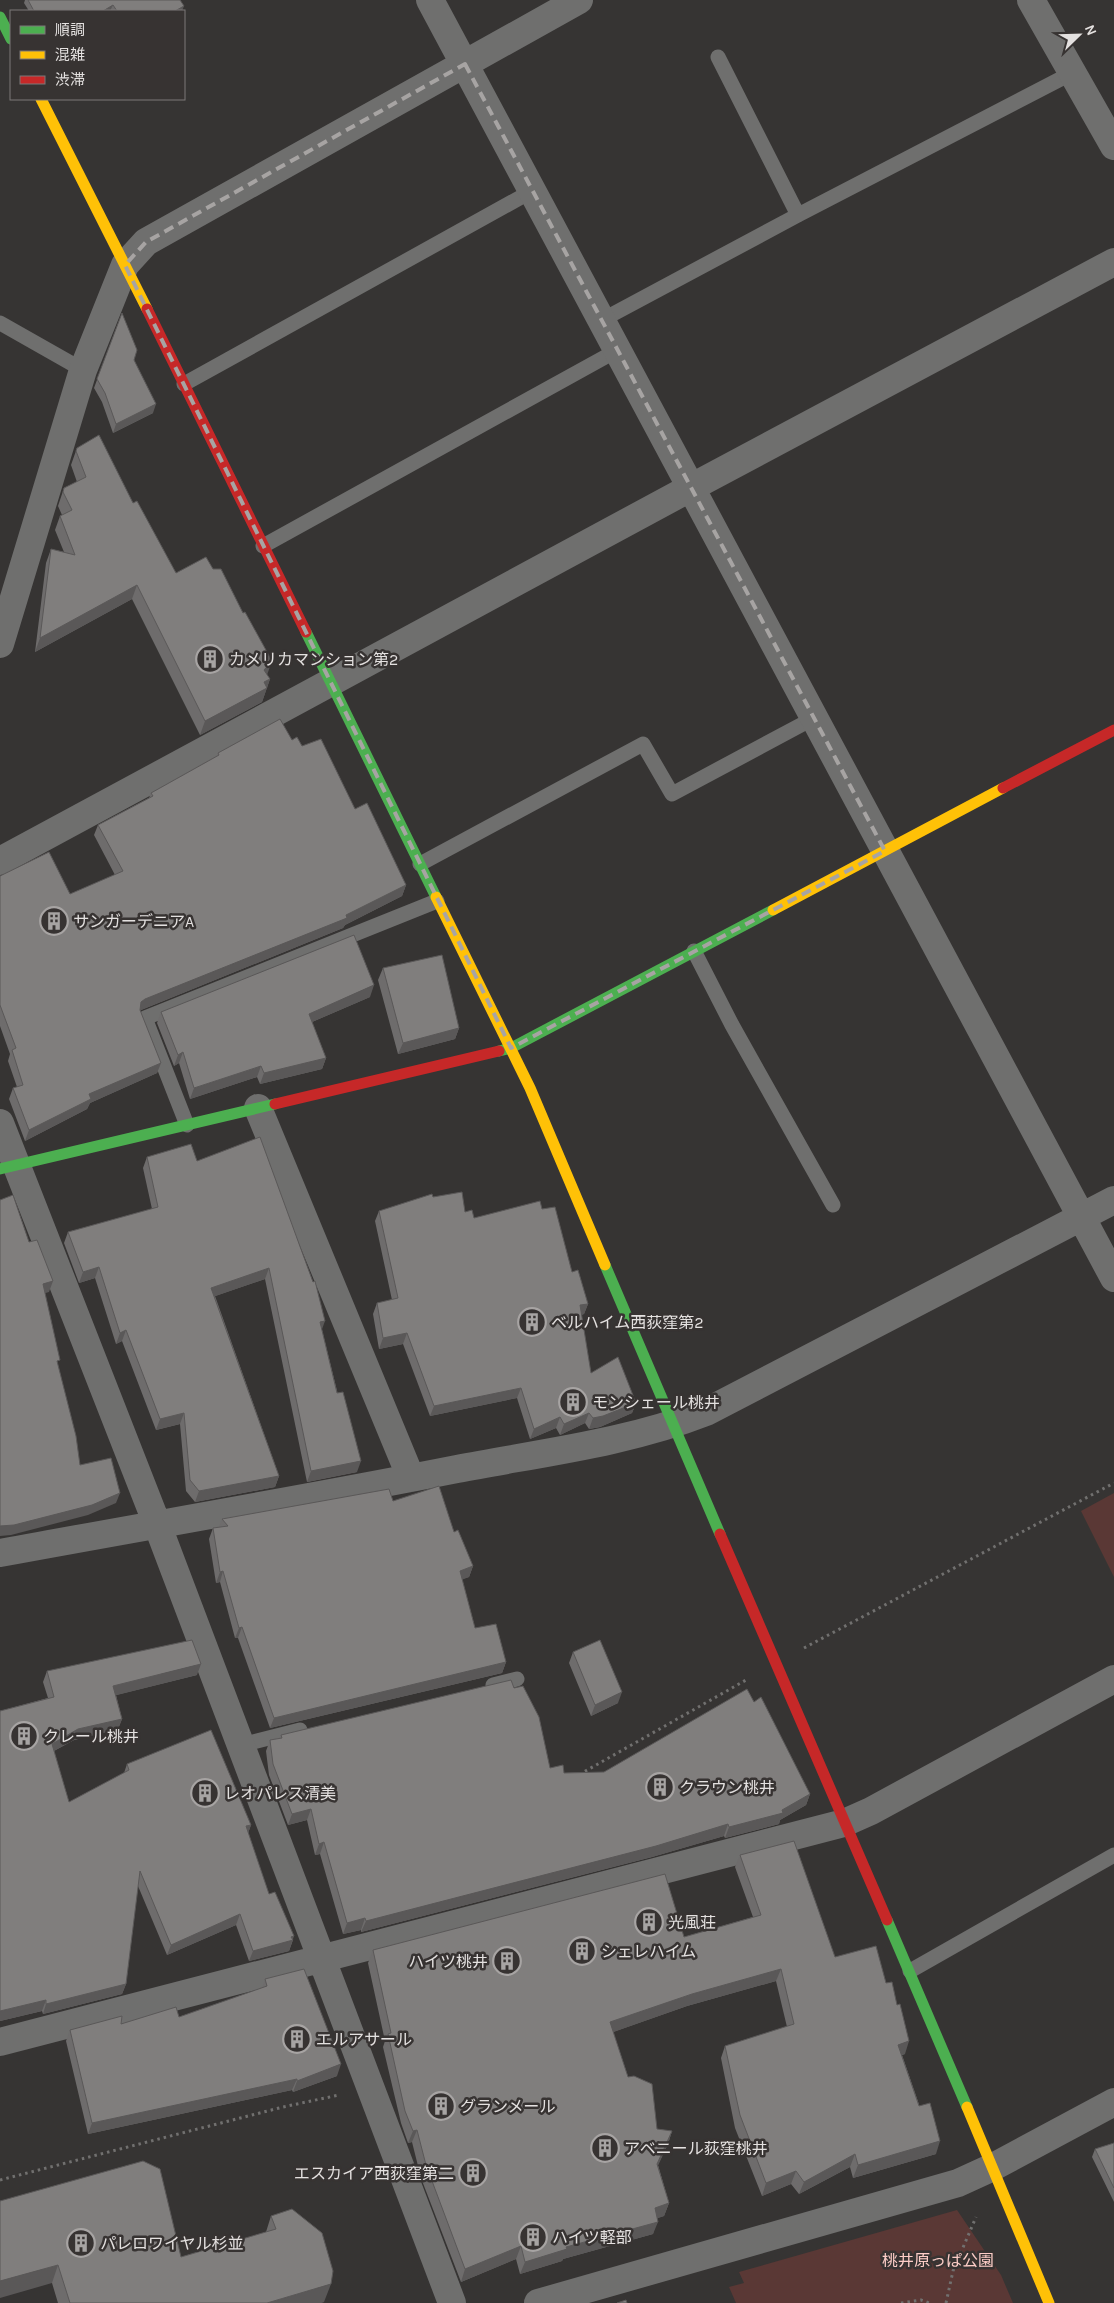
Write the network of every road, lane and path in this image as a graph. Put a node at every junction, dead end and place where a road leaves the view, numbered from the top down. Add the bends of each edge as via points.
1 (430, 0) edge
2 (579, 0) edge
3 (1031, 0) edge
4 (0, 17) edge
5 (10, 37) edge
6 (718, 57) dead end
7 (465, 64) junction
8 (1072, 73) junction
9 (42, 100) edge
10 (1114, 146) edge
11 (532, 191) junction
12 (798, 215) junction
13 (1114, 262) edge
14 (125, 265) junction
15 (600, 321) junction
16 (0, 323) edge
17 (616, 350) junction
18 (83, 370) junction
19 (184, 384) junction
20 (692, 487) junction
21 (263, 546) junction
22 (7, 595) edge
23 (0, 644) edge
24 (330, 682) junction
25 (814, 718) junction
26 (1114, 730) edge
27 (885, 851) junction
28 (0, 861) edge
29 (420, 864) junction
30 (437, 901) junction
31 (694, 951) junction
32 (511, 1048) junction
33 (258, 1108) junction
34 (0, 1123) edge
35 (187, 1125) junction
36 (8, 1167) edge
37 (1114, 1200) edge
38 (833, 1205) dead end
39 (1081, 1217) junction
40 (1114, 1278) edge
41 (674, 1424) junction
42 (411, 1478) junction
43 (157, 1524) junction
44 (0, 1553) edge
45 (1114, 1678) edge
46 (517, 1679) dead end
47 (479, 1688) edge
48 (317, 1726) edge
49 (241, 1745) junction
50 (844, 1823) junction
51 (1114, 1855) edge
52 (324, 1960) junction
53 (910, 1971) junction
54 (0, 2042) edge
55 (1114, 2102) edge
56 (993, 2167) junction
57 (976, 2216) dead end
58 (452, 2303) edge
59 (538, 2303) edge
60 (901, 2303) edge
61 (929, 2303) edge
62 (946, 2303) edge
63 (1049, 2303) edge

1 - 7 street
2 - 7 street
3 - 8 street
4 - 5 street
6 - 12 lane
7 - 11 street
7 - 14 street via 146,242
8 - 10 street
8 - 12 lane
9 - 14 street
11 - 15 street
11 - 19 lane
12 - 15 lane
13 - 20 street
14 - 18 street
14 - 19 street
15 - 17 street
16 - 18 lane
17 - 20 street
17 - 21 lane
18 - 22 street
19 - 21 street
20 - 24 street
20 - 25 street
21 - 24 street
22 - 23 street
24 - 28 street
24 - 29 street
25 - 27 street
25 - 29 lane via 672,794 643,744
26 - 27 street
27 - 31 street
27 - 39 street
29 - 30 street
30 - 32 street
30 - 35 lane via 146,1018
31 - 32 street
31 - 38 lane
32 - 33 street
32 - 41 street
33 - 35 street
33 - 42 street
34 - 36 street
35 - 36 street
36 - 43 street
37 - 39 street
39 - 40 street
39 - 41 street via 706,1412
41 - 42 street via 634,1435
41 - 50 street
42 - 43 street
43 - 44 street
43 - 49 street
45 - 50 street
46 - 47 lane
48 - 49 lane
49 - 52 street
50 - 52 street
50 - 53 street
51 - 53 lane
52 - 54 street
52 - 58 street
53 - 56 street
55 - 56 street
56 - 59 street via 958,2184
56 - 63 street
57 - 62 path via 953,2271
60 - 61 path via 921,2300

